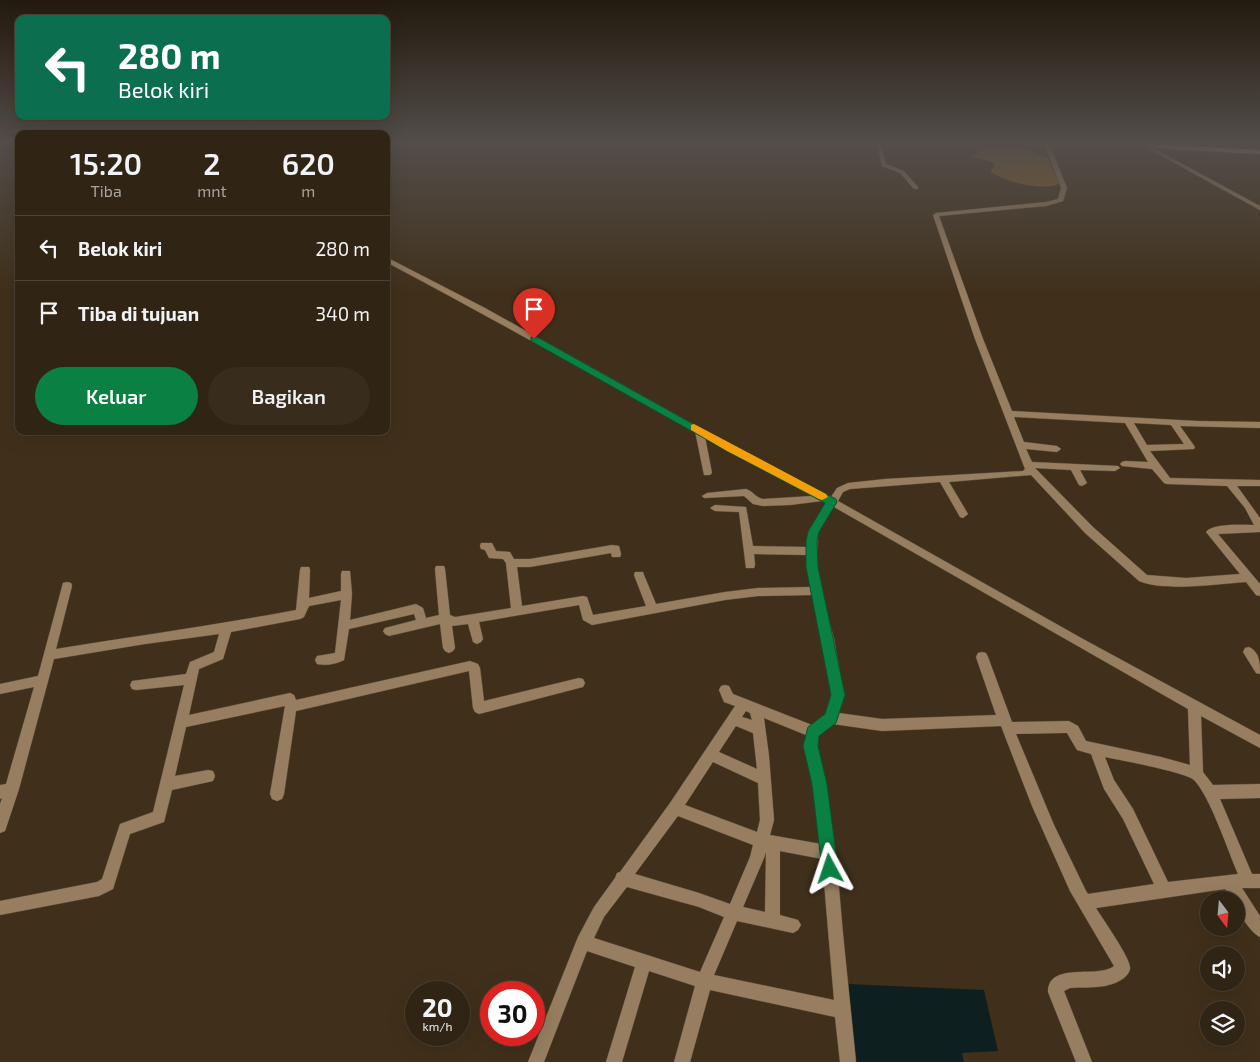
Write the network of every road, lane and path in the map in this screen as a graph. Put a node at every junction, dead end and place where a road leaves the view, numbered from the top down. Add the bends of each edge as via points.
1 (1063, 193) edge
2 (1231, 193) edge
3 (1260, 208) edge
4 (390, 261) edge
5 (1009, 414) junction
6 (1127, 419) junction
7 (1174, 423) junction
8 (1260, 425) edge
9 (699, 430) junction
10 (1021, 445) junction
11 (1145, 448) junction
12 (1057, 449) dead end
13 (1125, 464) dead end
14 (1155, 466) junction
15 (1030, 467) junction
16 (1075, 468) junction
17 (1115, 468) dead end
18 (707, 473) dead end
19 (943, 480) junction
20 (1082, 483) dead end
21 (1230, 483) junction
22 (1260, 483) edge
23 (707, 496) dead end
24 (827, 499) junction
25 (716, 508) dead end
26 (963, 514) dead end
27 (1260, 527) edge
28 (485, 546) dead end
29 (748, 550) junction
30 (812, 551) junction
31 (616, 554) dead end
32 (511, 563) junction
33 (750, 565) dead end
34 (440, 569) dead end
35 (305, 570) dead end
36 (346, 574) dead end
37 (638, 575) dead end
38 (1250, 578) junction
39 (67, 586) dead end
40 (816, 591) junction
41 (1260, 592) edge
42 (347, 594) junction
43 (304, 603) junction
44 (653, 609) junction
45 (518, 611) junction
46 (446, 618) junction
47 (472, 620) junction
48 (422, 623) junction
49 (343, 626) junction
50 (226, 628) junction
51 (389, 631) dead end
52 (477, 639) dead end
53 (449, 648) dead end
54 (1249, 652) dead end
55 (50, 655) junction
56 (982, 657) dead end
57 (321, 660) dead end
58 (1260, 669) edge
59 (191, 678) junction
60 (42, 680) junction
61 (579, 683) dead end
62 (136, 685) dead end
63 (0, 689) edge
64 (725, 690) dead end
65 (291, 706) junction
66 (749, 706) junction
67 (1194, 706) junction
68 (831, 718) junction
69 (733, 719) junction
70 (182, 722) junction
71 (1005, 724) junction
72 (759, 729) junction
73 (813, 732) junction
74 (1260, 742) edge
75 (1095, 748) junction
76 (710, 754) junction
77 (1197, 774) junction
78 (208, 776) dead end
79 (765, 779) junction
80 (167, 784) junction
81 (6, 791) edge
82 (1260, 791) edge
83 (1210, 792) junction
84 (277, 794) dead end
85 (675, 808) junction
86 (0, 826) edge
87 (767, 842) junction
88 (829, 853) junction
89 (622, 878) junction
90 (1228, 881) junction
91 (1254, 881) edge
92 (1164, 890) junction
93 (1084, 902) junction
94 (0, 908) edge
95 (734, 913) junction
96 (772, 921) junction
97 (793, 925) dead end
98 (1260, 929) edge
99 (583, 942) junction
100 (644, 963) junction
101 (704, 981) junction
102 (843, 1010) junction
103 (536, 1062) edge
104 (614, 1062) edge
105 (682, 1062) edge
106 (848, 1062) edge
107 (1084, 1062) edge

1 - 5 street via 1061,200 1046,204 936,215
2 - 3 street
4 - 9 street
5 - 6 street
5 - 10 street
6 - 7 street
6 - 11 street
7 - 8 street
7 - 11 street via 1191,447
9 - 18 street
9 - 24 street
10 - 12 street
10 - 15 street
11 - 14 street
13 - 14 street
14 - 21 street via 1169,482
15 - 16 street
15 - 19 street via 1024,474
15 - 38 street via 1088,530 1144,578 1186,582
16 - 17 street
16 - 20 street
19 - 24 street via 848,486
19 - 26 street
21 - 22 street
21 - 27 street
23 - 24 street via 746,492 757,502
24 - 30 street via 814,532
24 - 67 street
25 - 29 street via 742,509
27 - 38 street via 1211,532
28 - 32 street via 493,555 506,555
29 - 30 street
29 - 33 street
30 - 40 street
31 - 32 street via 612,549 530,563
32 - 45 street
34 - 46 street
35 - 43 street
36 - 42 street
37 - 44 street
38 - 41 street
39 - 55 street
40 - 44 street via 743,593
40 - 68 street via 838,695
42 - 43 street
42 - 49 street
43 - 50 street via 300,614
44 - 45 street via 592,620 587,617 583,600
45 - 47 street
46 - 47 street via 454,622
46 - 48 street
46 - 53 street
47 - 52 street
48 - 49 street via 416,609
48 - 51 street
49 - 57 street via 340,656
50 - 55 street
50 - 59 street via 219,655 196,664
54 - 58 street
55 - 60 street
56 - 71 street
59 - 62 street
59 - 70 street
60 - 63 street
60 - 81 street
61 - 65 street via 479,708 474,668 470,666
64 - 66 street via 728,698
65 - 70 street via 292,700 286,699
65 - 84 street
66 - 69 street
66 - 72 street
66 - 73 street
67 - 74 street
67 - 77 street
68 - 71 street via 882,725
68 - 73 street
69 - 72 street
69 - 76 street
70 - 80 street
71 - 75 street via 1068,727 1073,729 1080,745
71 - 93 street
72 - 79 street
73 - 88 street via 811,746
75 - 77 street
75 - 92 street via 1109,784 1128,814
76 - 79 street
76 - 85 street
77 - 83 street
78 - 80 street
79 - 87 street
80 - 94 street via 159,816 122,832 109,882 105,886
81 - 86 street
82 - 83 street
83 - 91 street
85 - 87 street
85 - 89 street
87 - 88 street
87 - 95 street
87 - 96 street
88 - 102 street
89 - 95 street
89 - 99 street
90 - 91 street
90 - 92 street
90 - 98 street
92 - 93 street
93 - 107 street via 1122,968 1117,974 1091,981 1064,982 1056,987
95 - 96 street
95 - 101 street
96 - 97 street
99 - 100 street
99 - 103 street
100 - 101 street
100 - 104 street
101 - 102 street
101 - 105 street
102 - 106 street

